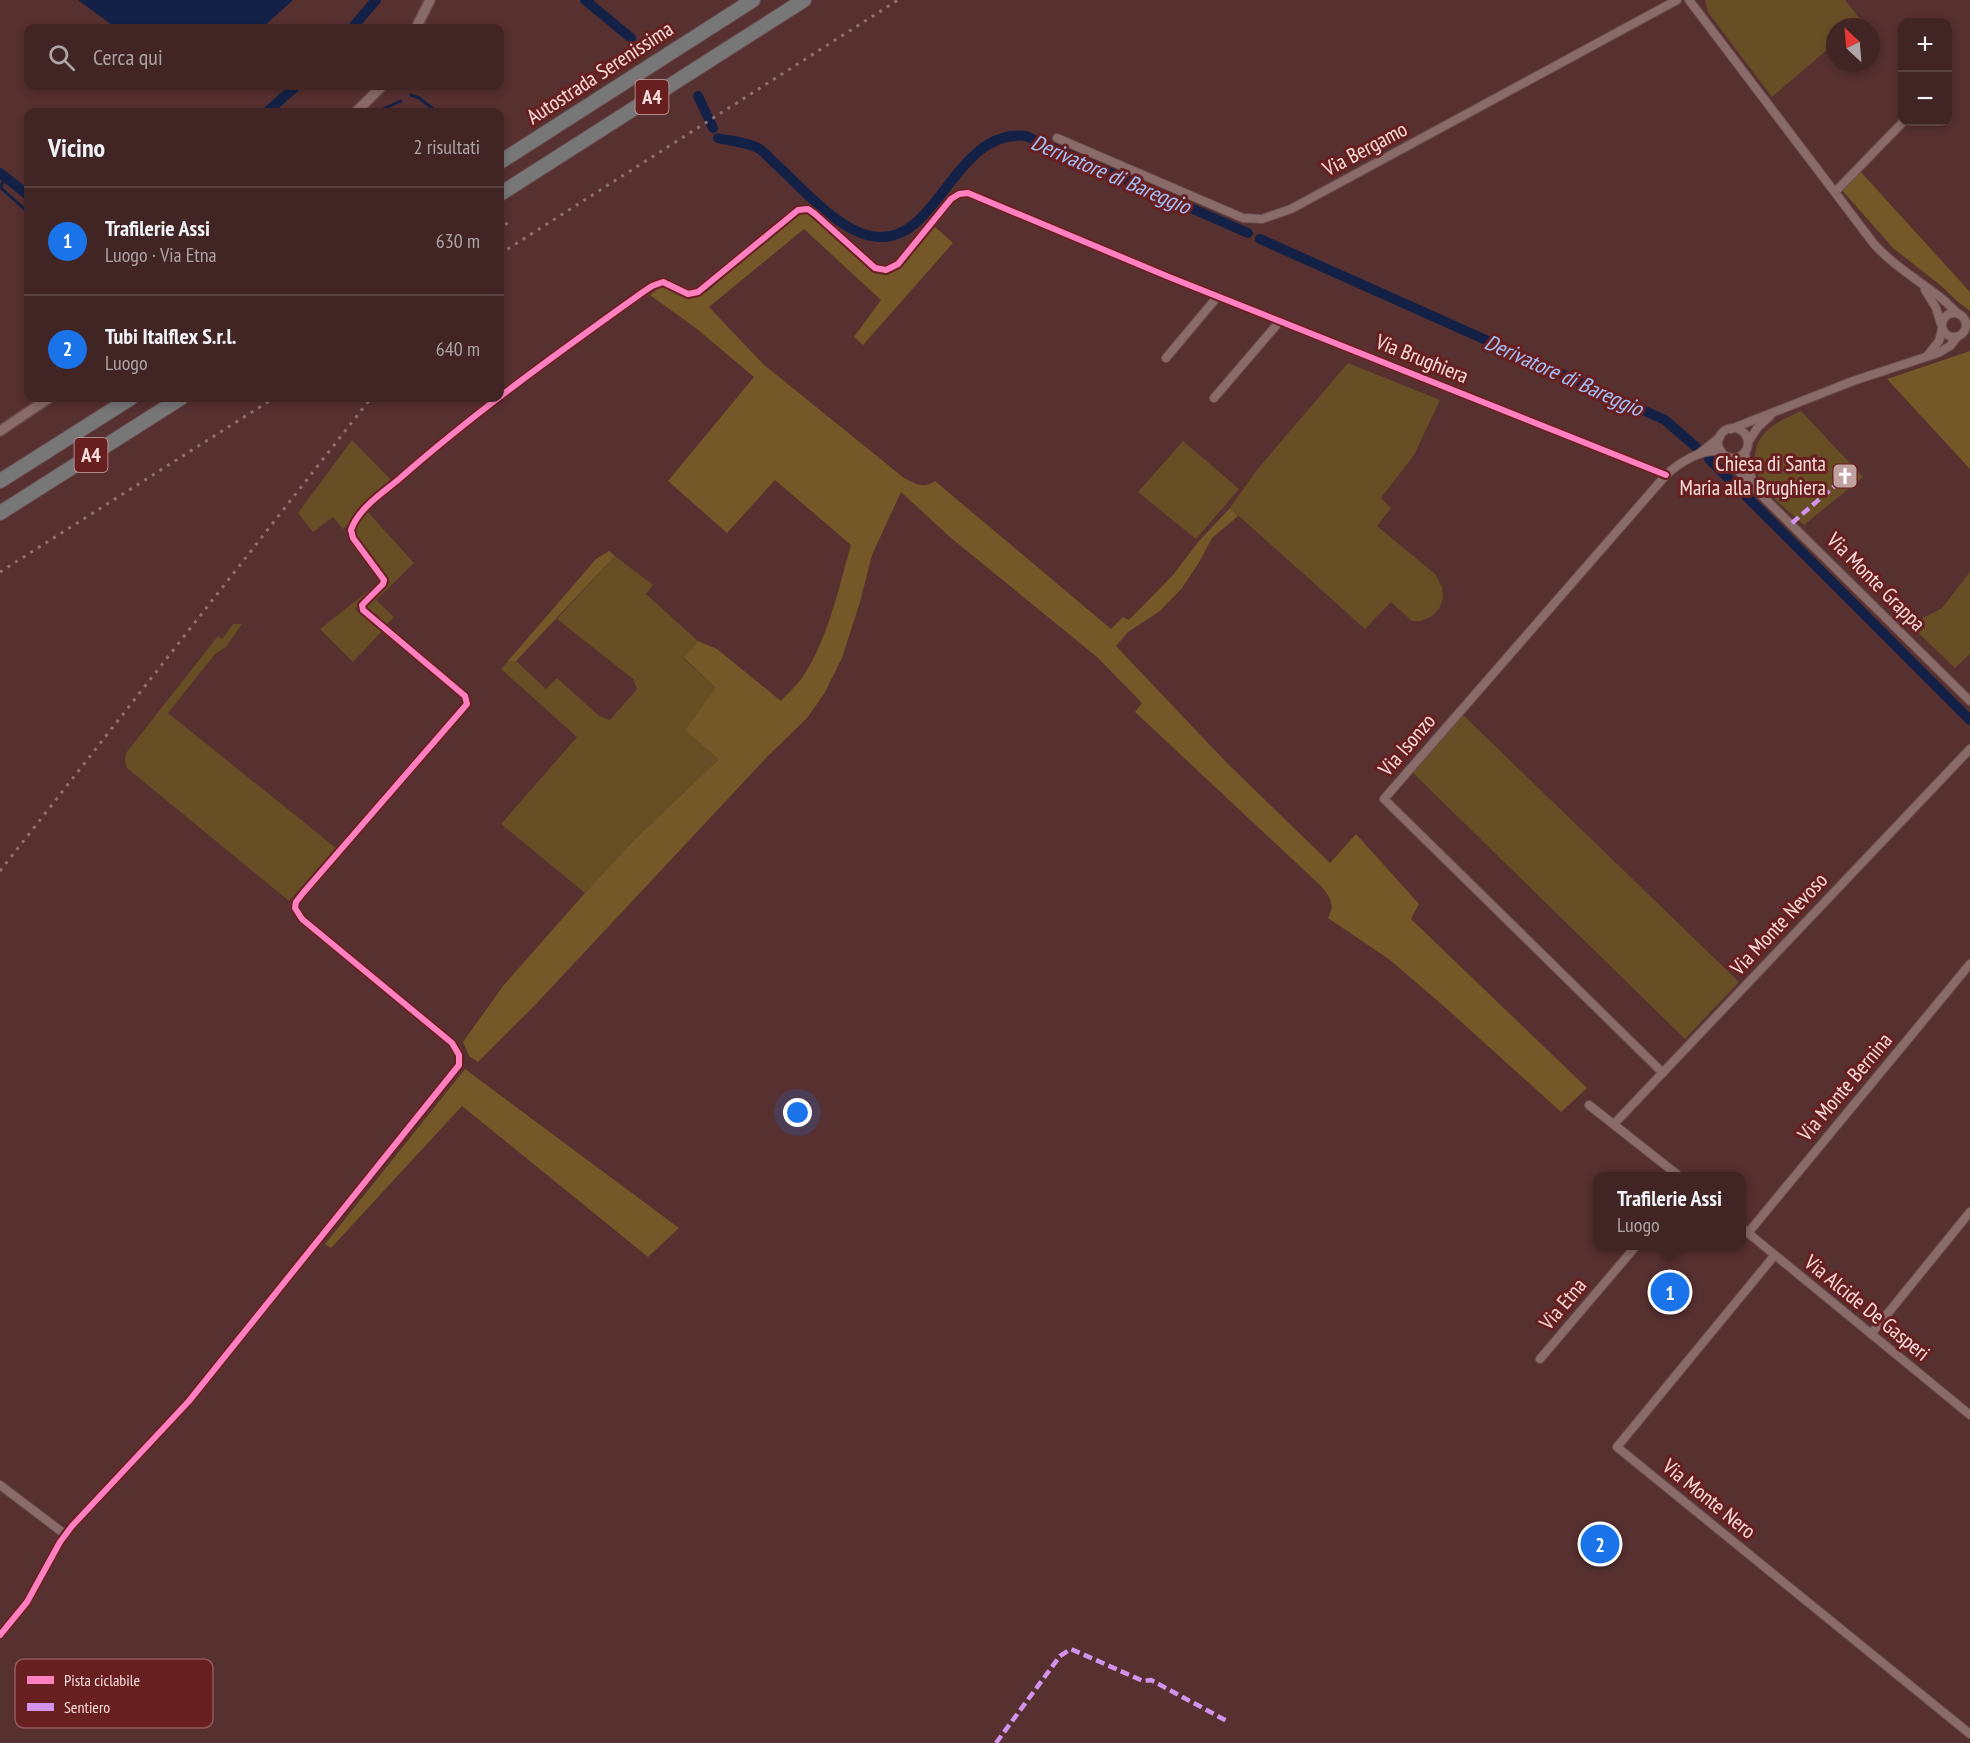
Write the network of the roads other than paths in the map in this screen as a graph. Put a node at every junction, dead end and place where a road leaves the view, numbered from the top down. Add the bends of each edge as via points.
1 (430, 0) edge
2 (753, 0) edge
3 (804, 0) edge
4 (1677, 0) edge
5 (1689, 0) edge
6 (418, 24) edge
7 (378, 90) edge
8 (360, 108) edge
9 (1899, 126) edge
10 (1057, 138) dead end
11 (504, 159) edge
12 (504, 191) edge
13 (1835, 192) junction
14 (1922, 286) junction
15 (1218, 296) junction
16 (1959, 314) junction
17 (1280, 321) junction
18 (1968, 322) edge
19 (1942, 327) junction
20 (1970, 335) edge
21 (1959, 337) junction
22 (1926, 356) junction
23 (1166, 358) dead end
24 (504, 395) edge
25 (1214, 398) dead end
26 (43, 402) edge
27 (124, 402) edge
28 (175, 402) edge
29 (494, 402) edge
30 (1776, 412) junction
31 (3, 428) edge
32 (1731, 429) junction
33 (1720, 437) junction
34 (1748, 442) junction
35 (1745, 452) junction
36 (1723, 454) junction
37 (1699, 455) junction
38 (1666, 475) junction
39 (0, 481) edge
40 (1756, 488) junction
41 (0, 513) edge
42 (1970, 702) edge
43 (1970, 749) edge
44 (1970, 964) edge
45 (1663, 1073) junction
46 (1590, 1105) dead end
47 (1614, 1124) junction
48 (1674, 1172) edge
49 (1970, 1212) edge
50 (1746, 1229) edge
51 (1746, 1231) edge
52 (1632, 1250) edge
53 (1774, 1256) junction
54 (1871, 1334) junction
55 (1540, 1359) dead end
56 (1970, 1415) edge
57 (0, 1485) edge
58 (66, 1534) junction
59 (0, 1635) edge
60 (1970, 1734) edge

1 - 6 street
2 - 11 highway, Autostrada Serenissima / A4
3 - 12 highway, A4
4 - 10 street, Via Bergamo via 1271,217 1243,218
5 - 13 street
7 - 8 street
9 - 13 street
13 - 14 street via 1879,249
14 - 16 street
14 - 19 street
15 - 17 street, Via Brughiera
15 - 23 street
15 - 24 street, Via Brughiera via 968,193 951,199 898,264 886,270 876,268 804,209 703,290 688,294 663,282 652,286
16 - 18 street
16 - 19 street via 1947,315
17 - 25 street
17 - 38 street, Via Brughiera
18 - 21 street
19 - 21 street via 1948,337
19 - 22 street via 1939,341
20 - 21 street
21 - 22 street via 1950,346
22 - 30 street
26 - 31 street
27 - 39 highway, A4
28 - 41 highway, A4
29 - 58 street, Via Brughiera via 370,504 351,530 384,580 363,610 465,696 467,704 303,893 295,908 302,920 452,1043 459,1055 459,1065 189,1401
30 - 32 street
30 - 34 street
32 - 33 street
32 - 34 street via 1743,433
33 - 36 street via 1718,443
33 - 37 street
34 - 35 street
35 - 36 street via 1735,458
35 - 40 street, Via Monte Grappa
36 - 37 street via 1714,451
36 - 40 street, Via Monte Grappa
37 - 38 street
38 - 45 street, Via Isonzo via 1384,799
40 - 42 street, Via Monte Grappa
43 - 45 street, Via Monte Nevoso
44 - 50 street, Via Monte Bernina
45 - 47 street, Via Monte Nevoso
46 - 47 street
47 - 48 street
49 - 54 street
51 - 53 street, Via Alcide De Gasperi
52 - 55 street, Via Etna
53 - 54 street, Via Alcide De Gasperi
53 - 60 street, Via Monte Nero via 1617,1447
54 - 56 street, Via Alcide De Gasperi
57 - 58 street
58 - 59 street via 27,1602

